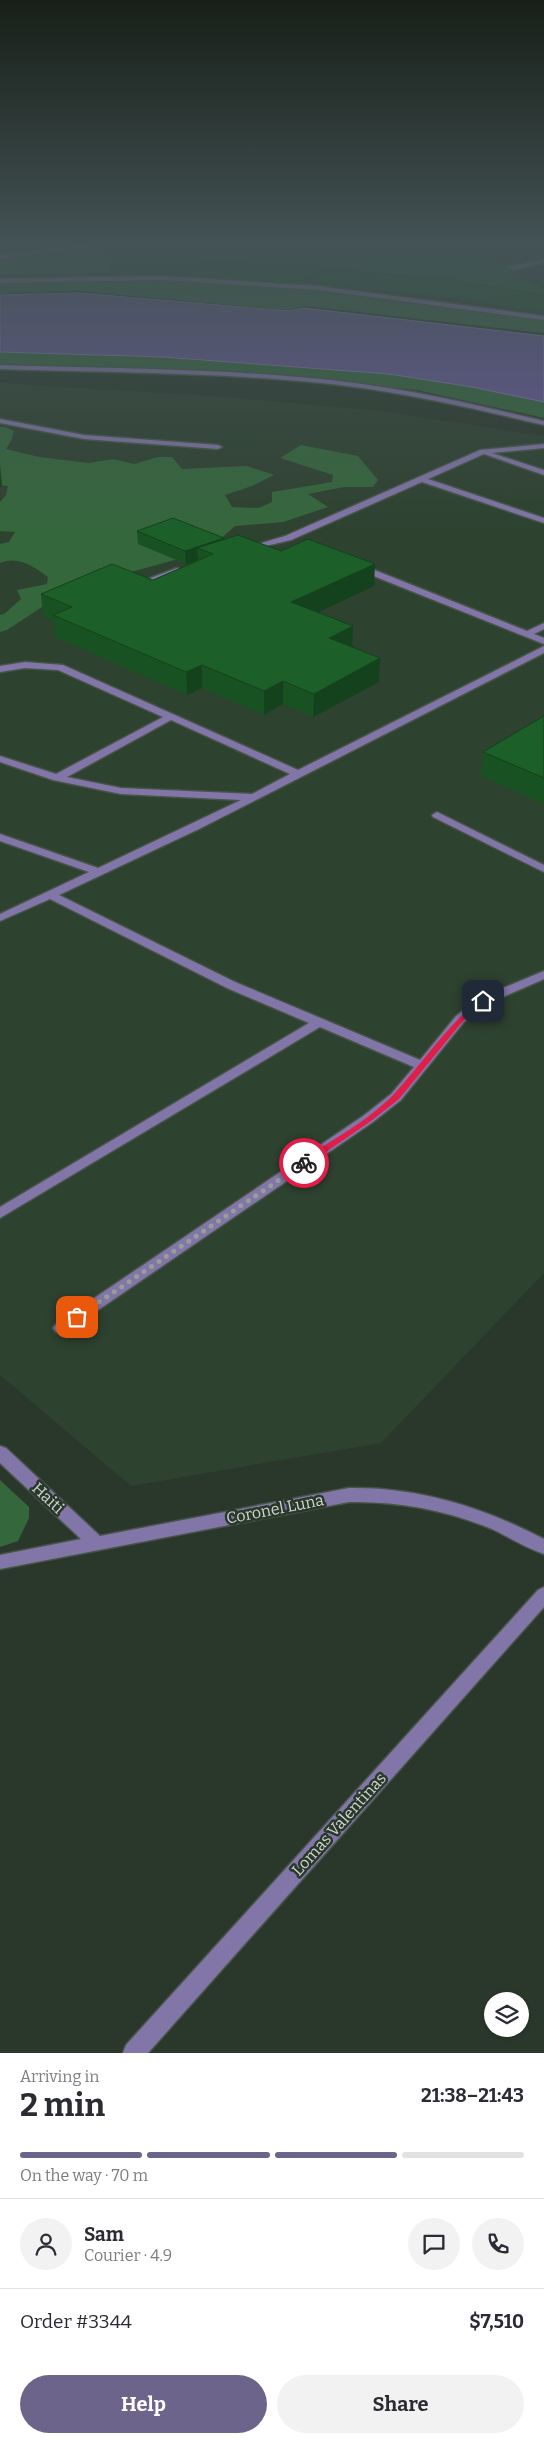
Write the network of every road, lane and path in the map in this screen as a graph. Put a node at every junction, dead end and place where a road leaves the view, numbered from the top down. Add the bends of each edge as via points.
1 (0, 368) edge
2 (0, 421) edge
3 (544, 423) edge
4 (544, 446) edge
5 (218, 447) dead end
6 (483, 452) junction
7 (544, 473) edge
8 (421, 479) junction
9 (544, 521) edge
10 (288, 538) junction
11 (297, 542) edge
12 (238, 552) edge
13 (352, 564) edge
14 (182, 569) edge
15 (144, 582) edge
16 (544, 626) edge
17 (527, 634) junction
18 (544, 641) edge
19 (544, 649) edge
20 (0, 669) edge
21 (170, 717) junction
22 (0, 759) edge
23 (298, 774) junction
24 (57, 778) junction
25 (253, 797) junction
26 (437, 815) dead end
27 (0, 836) edge
28 (544, 869) edge
29 (99, 872) junction
30 (50, 895) junction
31 (0, 918) edge
32 (544, 975) edge
33 (319, 1022) junction
34 (423, 1066) junction
35 (0, 1213) edge
36 (61, 1328) dead end
37 (0, 1453) edge
38 (97, 1543) junction
39 (544, 1547) edge
40 (0, 1562) edge
41 (544, 1595) edge
42 (134, 2053) edge

1 - 3 street via 196,374 324,383 413,394
2 - 5 street via 84,438
4 - 6 street
6 - 7 street
6 - 8 street
8 - 9 street
8 - 10 street
10 - 11 street
10 - 12 street
13 - 17 street
14 - 15 street
16 - 17 street
17 - 18 street
19 - 23 street
20 - 21 street via 25,665 60,667
21 - 23 street
21 - 24 street
22 - 24 street
23 - 25 street
24 - 25 street via 121,792
25 - 29 street
26 - 28 street
27 - 29 street
29 - 30 street
30 - 31 street
30 - 33 street via 231,985
32 - 34 street via 483,1001 460,1020
33 - 34 street
33 - 35 street
34 - 36 street via 396,1097 368,1119
37 - 38 street, Haiti
38 - 39 street, Coronel Luna via 349,1495 378,1493 421,1499 453,1509
38 - 40 street, Coronel Luna
41 - 42 street, Lomas Valentinas

